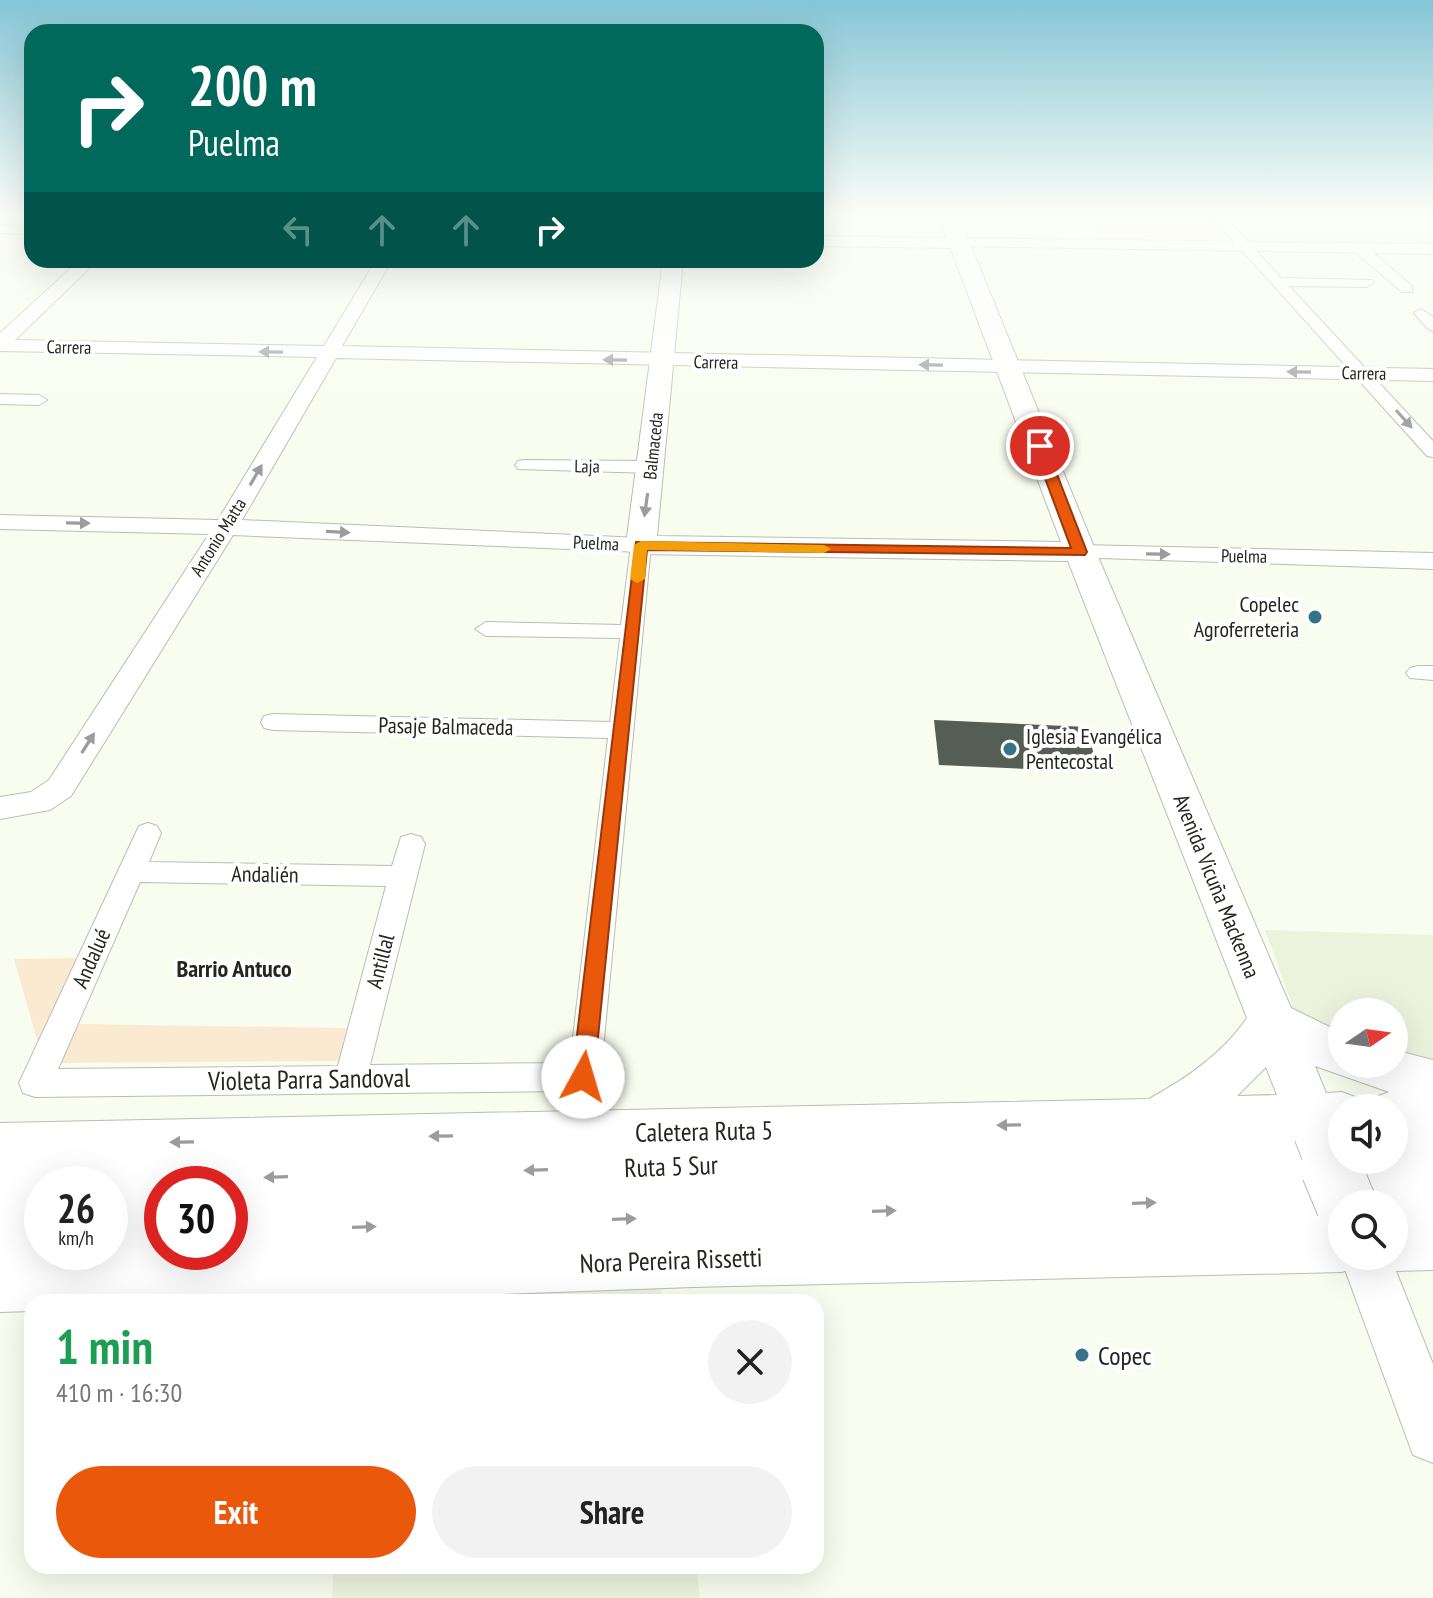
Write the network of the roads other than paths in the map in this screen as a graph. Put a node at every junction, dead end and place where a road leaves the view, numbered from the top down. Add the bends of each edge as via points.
1 (56, 292) edge
2 (364, 292) edge
3 (669, 292) edge
4 (979, 292) edge
5 (1288, 292) edge
6 (1421, 313) dead end
7 (1433, 326) edge
8 (0, 344) edge
9 (326, 353) junction
10 (661, 361) junction
11 (1009, 367) junction
12 (1362, 373) junction
13 (1433, 375) edge
14 (0, 399) edge
15 (39, 400) dead end
16 (1433, 452) edge
17 (524, 465) dead end
18 (651, 467) junction
19 (0, 522) edge
20 (226, 527) junction
21 (641, 545) junction
22 (1080, 552) junction
23 (1433, 561) edge
24 (486, 629) dead end
25 (632, 632) junction
26 (273, 722) dead end
27 (619, 730) junction
28 (0, 808) edge
29 (148, 833) dead end
30 (411, 844) dead end
31 (129, 872) junction
32 (401, 876) junction
33 (1271, 1021) junction
34 (1328, 1049) edge
35 (1408, 1075) edge
36 (583, 1077) junction
37 (351, 1078) junction
38 (1433, 1082) edge
39 (35, 1083) joint
40 (1433, 1112) edge
41 (1408, 1113) edge
42 (1156, 1122) junction
43 (1328, 1127) edge
44 (578, 1134) junction
45 (1433, 1145) edge
46 (1408, 1146) edge
47 (0, 1147) edge
48 (0, 1184) edge
49 (1433, 1195) edge
50 (248, 1230) edge
51 (24, 1237) edge
52 (0, 1238) edge
53 (1433, 1243) edge
54 (1408, 1244) edge
55 (1328, 1245) edge
56 (1370, 1270) edge
57 (0, 1284) edge
58 (1433, 1435) edge

1 - 8 street
2 - 9 street, Antonio Matta
3 - 10 main road, Balmaceda
4 - 11 main road, Avenida Vicuña Mackenna
5 - 12 street
6 - 7 street
9 -> 8 street, Carrera
10 -> 9 street, Carrera
20 -> 9 street, Antonio Matta
11 -> 10 street, Carrera
10 - 18 main road, Balmaceda
12 -> 11 street, Carrera
11 - 22 main road, Avenida Vicuña Mackenna
12 - 13 street, Carrera
12 -> 16 street
14 - 15 street
17 - 18 street, Laja
18 -> 21 main road, Balmaceda
19 -> 20 street, Puelma
20 -> 21 street, Puelma
28 -> 20 street, Antonio Matta via 39,802 60,788
21 - 22 main road, Puelma
21 - 25 street, Balmaceda
22 -> 23 street, Puelma
22 - 33 main road, Avenida Vicuña Mackenna
24 - 25 street
25 - 27 street, Balmaceda
26 - 27 street, Pasaje Balmaceda
27 - 36 street, Balmaceda
29 - 31 street, Andalué
30 - 32 street, Antillal
31 - 32 street, Andalién
31 - 39 street, Andalué
32 - 37 street, Antillal
33 - 34 main road
33 - 42 main road via 1234,1070
33 - 43 main road, Avenida Vicuña Mackenna
35 - 38 main road
36 - 37 street, Violeta Parra Sandoval
36 - 44 street, Balmaceda
37 - 39 street, Violeta Parra Sandoval
40 - 41 main road
42 - 43 main road, Caletera Ruta 5
42 -> 44 main road, Caletera Ruta 5
43 -> 48 highway, Ruta 5 Sur
44 -> 47 main road, Caletera Ruta 5
45 - 46 highway
50 -> 49 highway
51 - 52 highway
53 - 54 main road
55 - 57 main road, Nora Pereira Rissetti via 677,1260
56 - 58 main road

